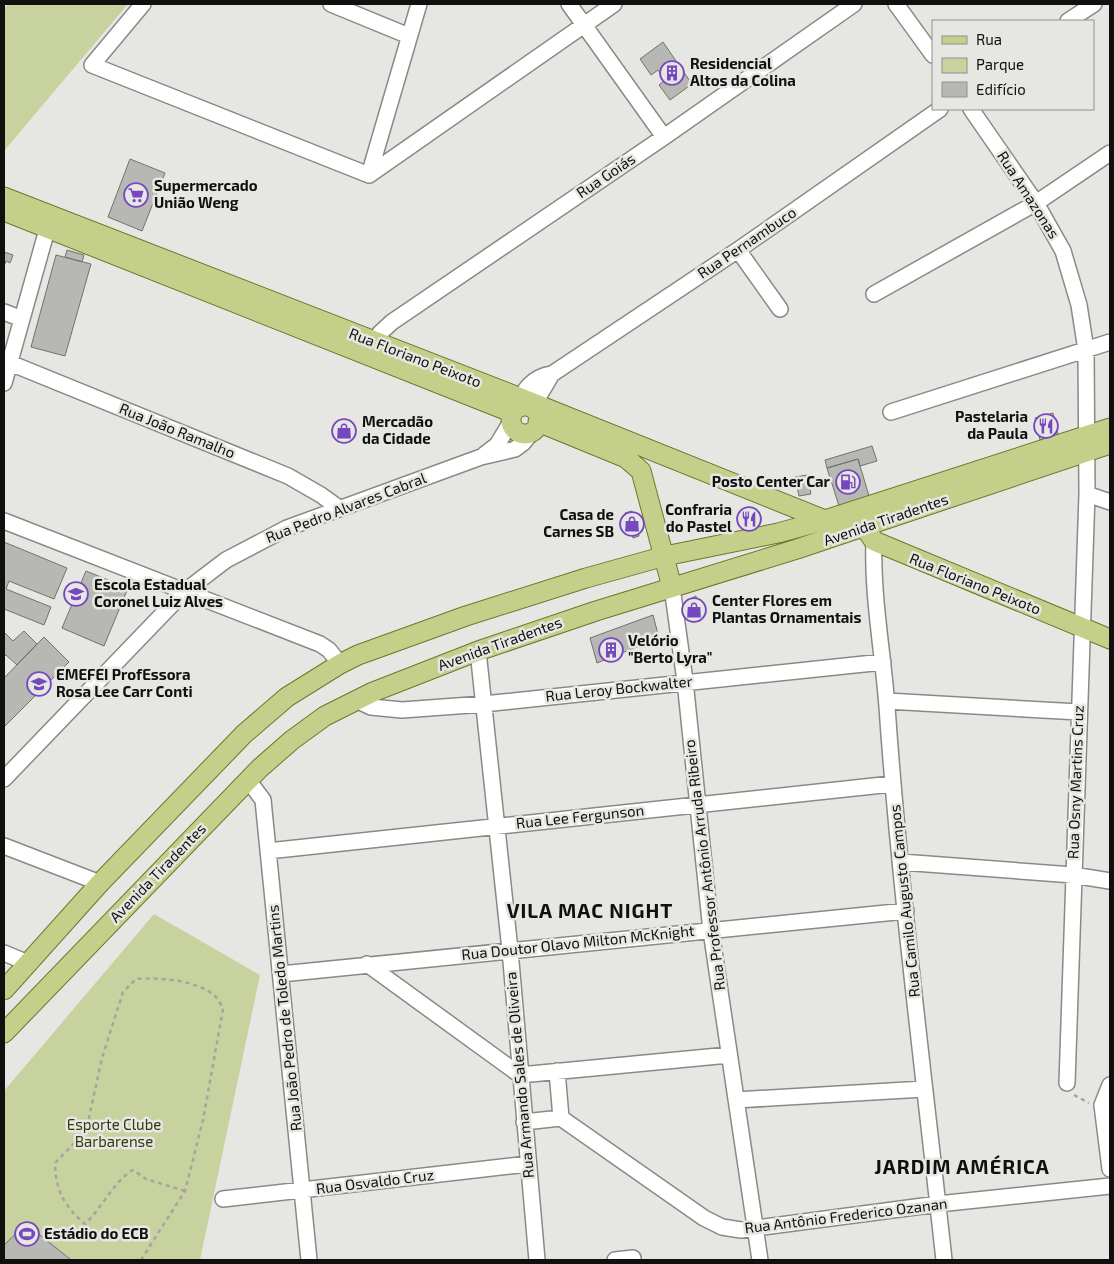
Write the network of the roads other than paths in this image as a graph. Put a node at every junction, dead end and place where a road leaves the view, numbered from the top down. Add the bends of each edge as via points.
1 (143, 4) edge
2 (331, 4) edge
3 (418, 4) edge
4 (569, 4) edge
5 (614, 4) edge
6 (854, 4) edge
7 (896, 4) edge
8 (1094, 4) edge
9 (1070, 20) edge
10 (584, 25) junction
11 (409, 36) junction
12 (932, 54) edge
13 (939, 110) edge
14 (972, 110) edge
15 (664, 137) junction
16 (1110, 154) edge
17 (369, 175) junction
18 (4, 197) edge
19 (1036, 203) junction
20 (4, 211) edge
21 (49, 222) junction
22 (738, 250) junction
23 (874, 294) dead end
24 (780, 309) dead end
25 (4, 312) edge
26 (22, 319) junction
27 (1110, 342) edge
28 (371, 350) junction
29 (1086, 350) junction
30 (10, 363) junction
31 (552, 374) junction
32 (4, 383) edge
33 (515, 410) junction
34 (891, 412) dead end
35 (537, 419) junction
36 (1110, 428) edge
37 (1088, 443) junction
38 (1110, 444) edge
39 (662, 456) junction
40 (481, 457) junction
41 (642, 471) junction
42 (1087, 494) junction
43 (1110, 502) edge
44 (339, 508) junction
45 (825, 520) junction
46 (4, 521) edge
47 (864, 527) junction
48 (665, 556) junction
49 (672, 587) junction
50 (184, 592) junction
51 (1082, 628) junction
52 (1110, 638) edge
53 (478, 651) junction
54 (883, 662) junction
55 (340, 664) junction
56 (685, 681) junction
57 (356, 700) junction
58 (887, 702) junction
59 (484, 704) junction
60 (1079, 712) junction
61 (4, 779) edge
62 (248, 780) junction
63 (892, 784) junction
64 (698, 806) junction
65 (497, 826) junction
66 (4, 846) edge
67 (268, 850) junction
68 (902, 862) junction
69 (1073, 875) junction
70 (1110, 881) edge
71 (100, 883) junction
72 (906, 911) junction
73 (711, 930) junction
74 (510, 950) junction
75 (4, 953) edge
76 (28, 963) junction
77 (367, 964) junction
78 (281, 974) junction
79 (4, 990) edge
80 (4, 1033) edge
81 (729, 1055) junction
82 (557, 1071) junction
83 (520, 1075) junction
84 (1067, 1083) road end
85 (1110, 1085) edge
86 (924, 1089) junction
87 (736, 1100) junction
88 (561, 1118) junction
89 (524, 1122) junction
90 (528, 1164) junction
91 (1110, 1169) edge
92 (1110, 1186) edge
93 (302, 1190) junction
94 (223, 1199) dead end
95 (938, 1204) junction
96 (757, 1230) junction
97 (309, 1260) edge
98 (537, 1260) edge
99 (615, 1260) edge
100 (633, 1260) edge
101 (760, 1260) edge
102 (944, 1260) edge

1 - 17 street via 92,65
2 - 11 street
3 - 11 street
4 - 10 street
5 - 10 street
6 - 15 street, Rua Goiás
7 - 12 street
8 - 9 street
10 - 15 street
10 - 17 street
11 - 17 street
13 - 22 street, Rua Pernambuco
14 - 19 street, Rua Amazonas
15 - 28 street, Rua Goiás via 392,322
16 - 19 street
18 - 21 main road, Rua Floriano Peixoto
19 - 23 street
19 - 29 street, Rua Amazonas via 1063,251 1072,276
20 - 21 main road, Rua Floriano Peixoto
21 - 26 street
21 - 28 main road, Rua Floriano Peixoto
22 - 24 street
22 - 31 street, Rua Pernambuco
25 - 26 street
26 - 30 street
27 - 29 street
28 - 33 main road, Rua Floriano Peixoto
29 - 34 street
29 - 37 street, Rua Amazonas
30 - 32 street
30 - 44 street, Rua João Ramalho via 288,476
31 - 33 street, Rua Pernambuco via 542,376 527,386
31 - 35 street, Rua Pernambuco via 539,396
33 - 35 main road, Rua Floriano Peixoto
33 - 35 main road via 519,432
33 - 40 street, Rua Pedro Alvares Cabral via 497,445
35 - 39 main road, Rua Floriano Peixoto
35 - 40 street, Rua Pedro Alvares Cabral via 523,443 515,449
35 - 41 main road, Rua Floriano Peixoto via 626,458
36 - 37 main road, Avenida Tiradentes
37 - 38 main road, Avenida Tiradentes
37 - 42 street, Rua Osny Martins Cruz
37 - 47 main road, Avenida Tiradentes
39 - 41 main road
39 - 45 main road, Rua Floriano Peixoto
40 - 44 street, Rua Pedro Alvares Cabral
41 - 48 main road, Rua Professor Antônio Arruda Ribeiro
42 - 43 street
42 - 51 street, Rua Osny Martins Cruz
44 - 50 street, Rua Pedro Alvares Cabral via 256,543 226,560
45 - 47 main road, Avenida Tiradentes
45 - 48 main road, Avenida Tiradentes
46 - 50 street
47 - 49 main road, Avenida Tiradentes
47 - 51 main road, Rua Floriano Peixoto
47 - 54 street, Rua Camilo Augusto Campos via 873,570
48 - 49 main road, Rua Professor Antônio Arruda Ribeiro
48 - 55 main road, Avenida Tiradentes via 466,616
49 - 53 main road, Avenida Tiradentes
49 - 56 street, Rua Professor Antônio Arruda Ribeiro
50 - 55 street via 320,644
50 - 61 street, Rua Pedro Alvares Cabral
51 - 52 main road, Rua Floriano Peixoto
51 - 60 street, Rua Osny Martins Cruz
53 - 57 main road, Avenida Tiradentes
53 - 59 street, Rua Armando Sales de Oliveira
54 - 56 street, Rua Leroy Bockwalter
54 - 58 street, Rua Camilo Augusto Campos
55 - 71 main road, Avenida Tiradentes via 287,697 244,734
56 - 59 street, Rua Leroy Bockwalter
56 - 64 street, Rua Professor Antônio Arruda Ribeiro
57 - 59 street, Rua Leroy Bockwalter via 371,707 402,710
57 - 62 main road, Avenida Tiradentes via 325,716 292,740
58 - 60 street
58 - 63 street, Rua Camilo Augusto Campos
59 - 65 street, Rua Armando Sales de Oliveira
60 - 69 street, Rua Osny Martins Cruz
62 - 67 street, Rua João Pedro de Toledo Martins via 263,800
62 - 80 main road, Avenida Tiradentes
63 - 64 street, Rua Lee Fergunson
63 - 68 street, Rua Camilo Augusto Campos
64 - 65 street, Rua Lee Fergunson
64 - 73 street, Rua Professor Antônio Arruda Ribeiro
65 - 67 street, Rua Lee Fergunson
65 - 74 street, Rua Armando Sales de Oliveira
66 - 71 street
67 - 78 street, Rua João Pedro de Toledo Martins
68 - 69 street
68 - 72 street, Rua Camilo Augusto Campos
69 - 70 street
69 - 84 street, Rua Osny Martins Cruz
71 - 76 main road, Avenida Tiradentes
72 - 73 street, Rua Doutor Olavo Milton McKnight
72 - 86 street, Rua Camilo Augusto Campos
73 - 74 street, Rua Doutor Olavo Milton McKnight
73 - 81 street, Rua Professor Antônio Arruda Ribeiro
74 - 77 street, Rua Doutor Olavo Milton McKnight
74 - 83 street, Rua Armando Sales de Oliveira
75 - 76 street
76 - 79 main road, Avenida Tiradentes
77 - 78 street, Rua Doutor Olavo Milton McKnight
77 - 83 street
78 - 93 street, Rua João Pedro de Toledo Martins
81 - 82 street
81 - 87 street, Rua Professor Antônio Arruda Ribeiro
82 - 83 street
82 - 88 street
83 - 89 street, Rua Armando Sales de Oliveira
85 - 91 street via 1102,1105
86 - 87 street
86 - 95 street, Rua Camilo Augusto Campos
87 - 96 street, Rua Professor Antônio Arruda Ribeiro
88 - 89 street
88 - 96 street, Rua Antônio Frederico Ozanan via 704,1218 722,1227
89 - 90 street, Rua Armando Sales de Oliveira
90 - 93 street, Rua Osvaldo Cruz
90 - 98 street, Rua Armando Sales de Oliveira
92 - 95 street, Rua Antônio Frederico Ozanan
93 - 94 street, Rua Osvaldo Cruz
93 - 97 street, Rua João Pedro de Toledo Martins
95 - 96 street, Rua Antônio Frederico Ozanan
95 - 102 street, Rua Camilo Augusto Campos
96 - 101 street, Rua Professor Antônio Arruda Ribeiro
99 - 100 street

